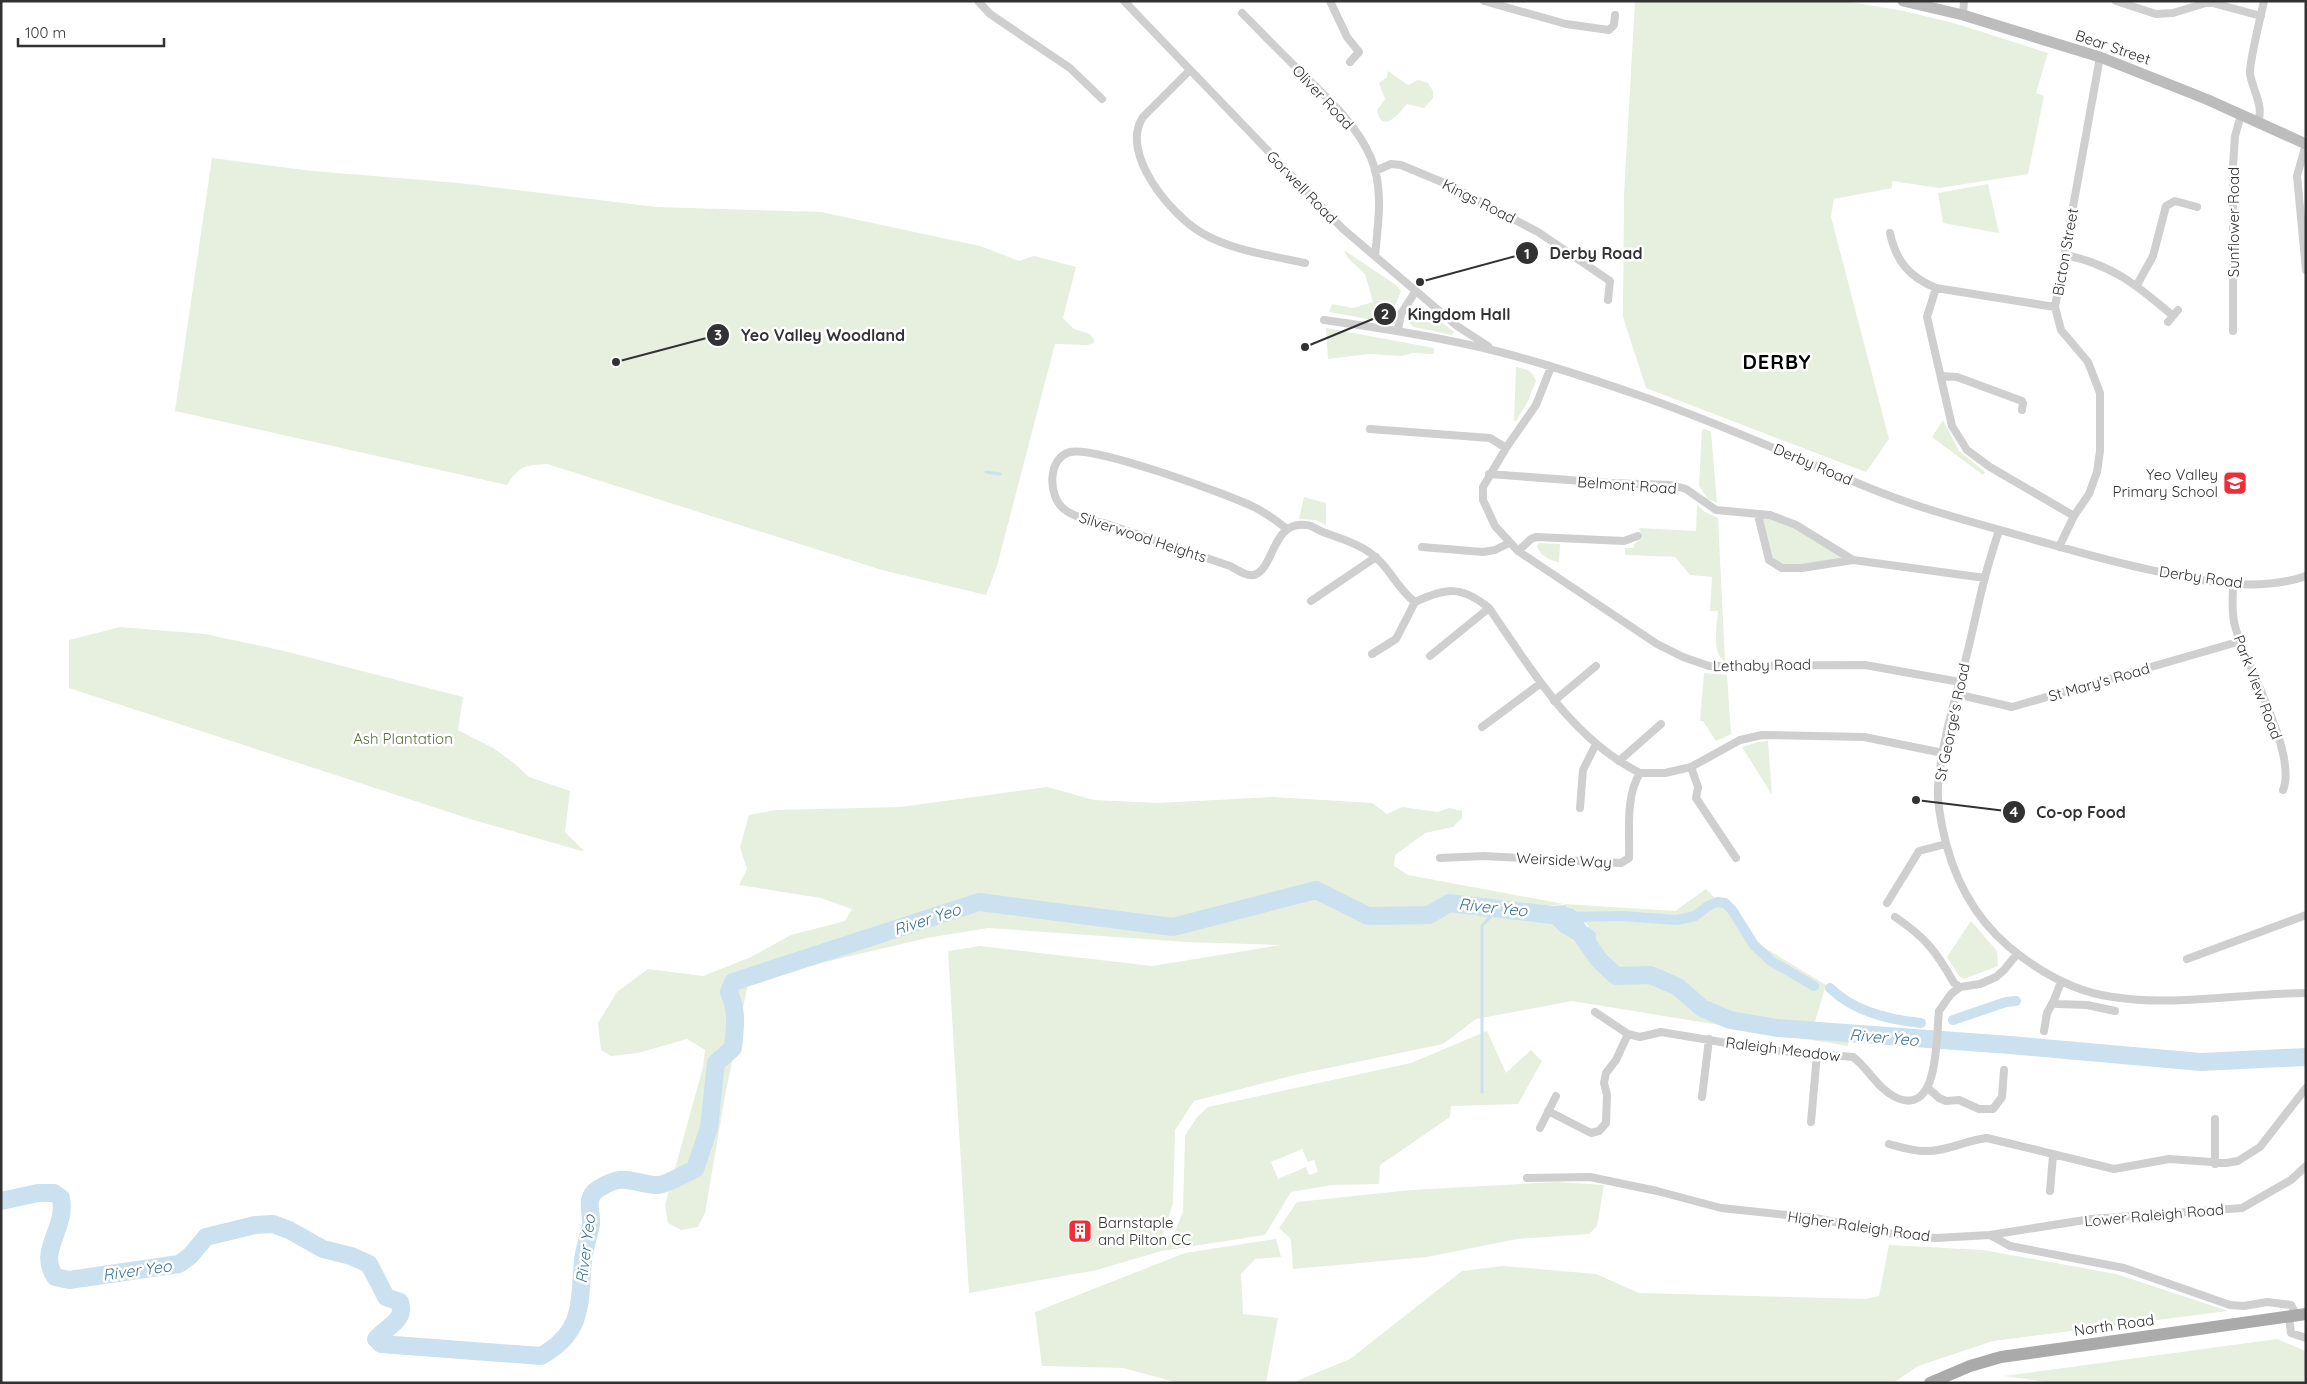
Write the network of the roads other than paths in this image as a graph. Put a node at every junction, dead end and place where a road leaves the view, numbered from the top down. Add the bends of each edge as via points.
1 (978, 1) edge
2 (1124, 1) edge
3 (1330, 1) edge
4 (1484, 1) edge
5 (1902, 1) edge
6 (1964, 1) edge
7 (2116, 1) edge
8 (2264, 1) edge
9 (1242, 13) dead end
10 (1615, 15) dead end
11 (1963, 15) junction
12 (2262, 16) junction
13 (2100, 57) junction
14 (1350, 62) dead end
15 (1189, 71) junction
16 (1102, 99) dead end
17 (2240, 115) junction
18 (2258, 123) junction
19 (2306, 144) edge
20 (1375, 171) junction
21 (2196, 207) dead end
22 (1890, 233) dead end
23 (2065, 255) junction
24 (1375, 256) junction
25 (1305, 263) dead end
26 (2306, 270) edge
27 (2137, 285) junction
28 (1936, 288) junction
29 (1415, 292) junction
30 (1608, 300) dead end
31 (2055, 307) junction
32 (2173, 316) dead end
33 (1324, 320) dead end
34 (1398, 330) junction
35 (2233, 331) dead end
36 (1499, 352) junction
37 (1551, 367) junction
38 (1941, 376) junction
39 (2022, 410) dead end
40 (1370, 429) dead end
41 (1506, 448) junction
42 (1489, 474) junction
43 (1758, 515) junction
44 (2074, 516) junction
45 (1287, 529) junction
46 (1999, 530) junction
47 (1638, 536) dead end
48 (1509, 543) junction
49 (1422, 547) dead end
50 (2059, 547) junction
51 (1518, 550) junction
52 (1376, 557) junction
53 (1853, 560) junction
54 (2306, 576) edge
55 (1984, 578) junction
56 (2233, 584) junction
57 (1311, 601) dead end
58 (1415, 602) junction
59 (1489, 608) junction
60 (2240, 641) junction
61 (1372, 654) dead end
62 (1430, 656) dead end
63 (1596, 666) dead end
64 (1960, 682) junction
65 (1541, 683) junction
66 (1956, 694) junction
67 (1554, 700) junction
68 (1661, 724) dead end
69 (1482, 727) dead end
70 (1596, 744) junction
71 (1943, 753) junction
72 (1619, 762) junction
73 (1691, 767) junction
74 (1640, 773) junction
75 (2283, 790) dead end
76 (1580, 808) dead end
77 (1946, 844) junction
78 (1440, 858) dead end
79 (1736, 858) dead end
80 (1887, 903) dead end
81 (2306, 914) edge
82 (1895, 917) dead end
83 (2017, 954) junction
84 (2187, 959) dead end
85 (2061, 982) junction
86 (1960, 987) junction
87 (2306, 992) edge
88 (2054, 1000) junction
89 (2115, 1011) dead end
90 (1595, 1012) dead end
91 (2044, 1031) dead end
92 (1628, 1034) junction
93 (1709, 1039) junction
94 (1817, 1054) junction
95 (2004, 1070) dead end
96 (1694, 1077) dead end
97 (1704, 1078) junction
98 (1928, 1088) junction
99 (2306, 1088) edge
100 (1556, 1096) dead end
101 (1702, 1098) dead end
102 (1804, 1104) dead end
103 (1813, 1105) junction
104 (1548, 1112) junction
105 (2215, 1119) dead end
106 (1811, 1122) dead end
107 (1540, 1128) dead end
108 (1889, 1144) dead end
109 (2053, 1154) junction
110 (2216, 1164) junction
111 (2306, 1166) edge
112 (1527, 1178) dead end
113 (2050, 1191) dead end
114 (1990, 1235) junction
115 (2297, 1316) edge
116 (2306, 1338) edge
117 (1930, 1383) edge

1 - 16 street via 990,14 1070,68
2 - 15 street, Gorwell Road
3 - 14 street via 1347,37 1359,52
4 - 10 street via 1566,24 1608,30 1614,25
5 - 11 street, Bear Street
6 - 11 street
7 - 12 street via 2156,14 2173,13 2209,2
8 - 12 street
9 - 20 street, Oliver Road via 1334,106 1360,138
11 - 13 street, Bear Street
12 - 18 street via 2250,73 2259,102
13 - 17 street, Bear Street
13 - 23 street, Bicton Street
15 - 24 street, Gorwell Road via 1342,229
15 - 25 street via 1137,125 1138,152 1153,183 1173,208 1202,234
17 - 18 street, Bear Street
17 - 35 street, Sunflower Road via 2233,166
18 - 19 street, Bear Street
19 - 26 street via 2296,181
20 - 24 street, Oliver Road via 1379,219
20 - 30 street, Kings Road via 1391,164 1410,168 1490,205 1538,232 1610,281
21 - 27 street via 2174,201 2166,206 2153,256
22 - 28 street via 1902,266 1922,282
23 - 27 street via 2102,265
23 - 31 street, Bicton Street
24 - 29 street, Gorwell Road
27 - 32 street
28 - 31 street
28 - 38 street via 1927,317
29 - 34 street via 1401,314
29 - 36 street, Gorwell Road via 1467,334
31 - 44 street, Bicton Street via 2061,330 2088,362 2100,392 2097,472 2089,494
33 - 34 street, Derby Road
34 - 36 street, Derby Road
36 - 37 street, Derby Road
37 - 41 street, Lethaby Road via 1536,405
37 - 46 street, Derby Road via 1639,395 1897,498
38 - 39 street via 1957,377 2022,401
38 - 44 street via 1952,426 1967,450
40 - 41 street via 1490,438
41 - 42 street, Lethaby Road
42 - 43 street, Belmont Road via 1672,485 1686,489 1716,510
42 - 48 street, Lethaby Road via 1483,487 1483,500 1495,526
43 - 53 street, Belmont Road via 1770,515 1796,525
43 - 53 street, Belmont Road via 1769,560 1782,568
44 - 50 street, Bicton Street
45 - 45 street, Silverwood Heights via 1263,569 1249,575 1066,511 1056,497 1053,474 1056,463 1065,454 1079,450 1090,452 1147,468 1242,502 1272,516
45 - 52 street via 1300,524 1311,526 1340,537
46 - 50 street, Derby Road
46 - 55 street, St George's Road
47 - 51 street via 1624,542 1536,537
48 - 49 street via 1483,552
48 - 51 street, Lethaby Road
50 - 56 street, Derby Road via 2172,574
51 - 64 street, Lethaby Road via 1658,644 1702,664 1716,667 1866,665
52 - 57 street
52 - 58 street
53 - 55 street, Belmont Road
54 - 56 street, Derby Road via 2269,583
55 - 64 street, St George's Road
56 - 60 street, Park View Road via 2233,612
58 - 59 street via 1439,591 1455,590 1476,597
58 - 61 street via 1396,639
59 - 62 street
59 - 65 street
60 - 66 street, St Mary's Road via 2012,707
60 - 75 street, Park View Road via 2279,742 2286,771
63 - 67 street
64 - 66 street, St George's Road
65 - 67 street
65 - 69 street
66 - 71 street, St George's Road
67 - 70 street
68 - 72 street
70 - 72 street
70 - 76 street via 1583,770
71 - 73 street via 1864,737 1762,735 1740,740
71 - 77 street, St George's Road via 1938,791
72 - 74 street
73 - 74 street via 1665,773
73 - 79 street via 1698,787 1696,798
74 - 78 street, Weirside Way via 1630,807 1629,858 1621,864 1484,856
77 - 80 street via 1919,851
77 - 83 street, St George's Road via 1955,872 1979,915
81 - 84 street
82 - 86 street via 1932,946 1954,983
83 - 85 street, St George's Road
83 - 86 street via 1996,976 1980,984
85 - 87 street, St George's Road via 2098,995 2132,999
85 - 88 street
86 - 98 street via 1939,1011 1934,1072
88 - 89 street via 2061,1005 2087,1005
88 - 91 street via 2047,1013
90 - 92 street
92 - 93 street, Raleigh Meadow via 1640,1037 1661,1032
92 - 104 street via 1606,1073 1606,1123 1599,1131 1591,1133
93 - 94 street, Raleigh Meadow via 1769,1050
93 - 97 street
94 - 98 street, Raleigh Meadow via 1853,1057 1896,1098 1911,1101
94 - 103 street
95 - 98 street via 2002,1097 1992,1109 1979,1110 1959,1100 1946,1101
96 - 97 street
97 - 101 street
99 - 110 street via 2260,1147 2238,1161
100 - 104 street
102 - 103 street
103 - 106 street
104 - 107 street
105 - 110 street
108 - 109 street via 1924,1151 1941,1150 1987,1138
109 - 110 street via 2114,1169 2182,1159
109 - 113 street
111 - 114 street, Lower Raleigh Road via 2291,1180 2242,1208 2091,1219
112 - 114 street, Higher Raleigh Road via 1590,1178 1721,1208 1815,1218 1894,1234 1936,1238
114 - 115 street via 2010,1246 2124,1268 2230,1305 2280,1302 2291,1305
115 - 116 street via 2291,1333
115 - 117 main road, North Road via 2001,1357

